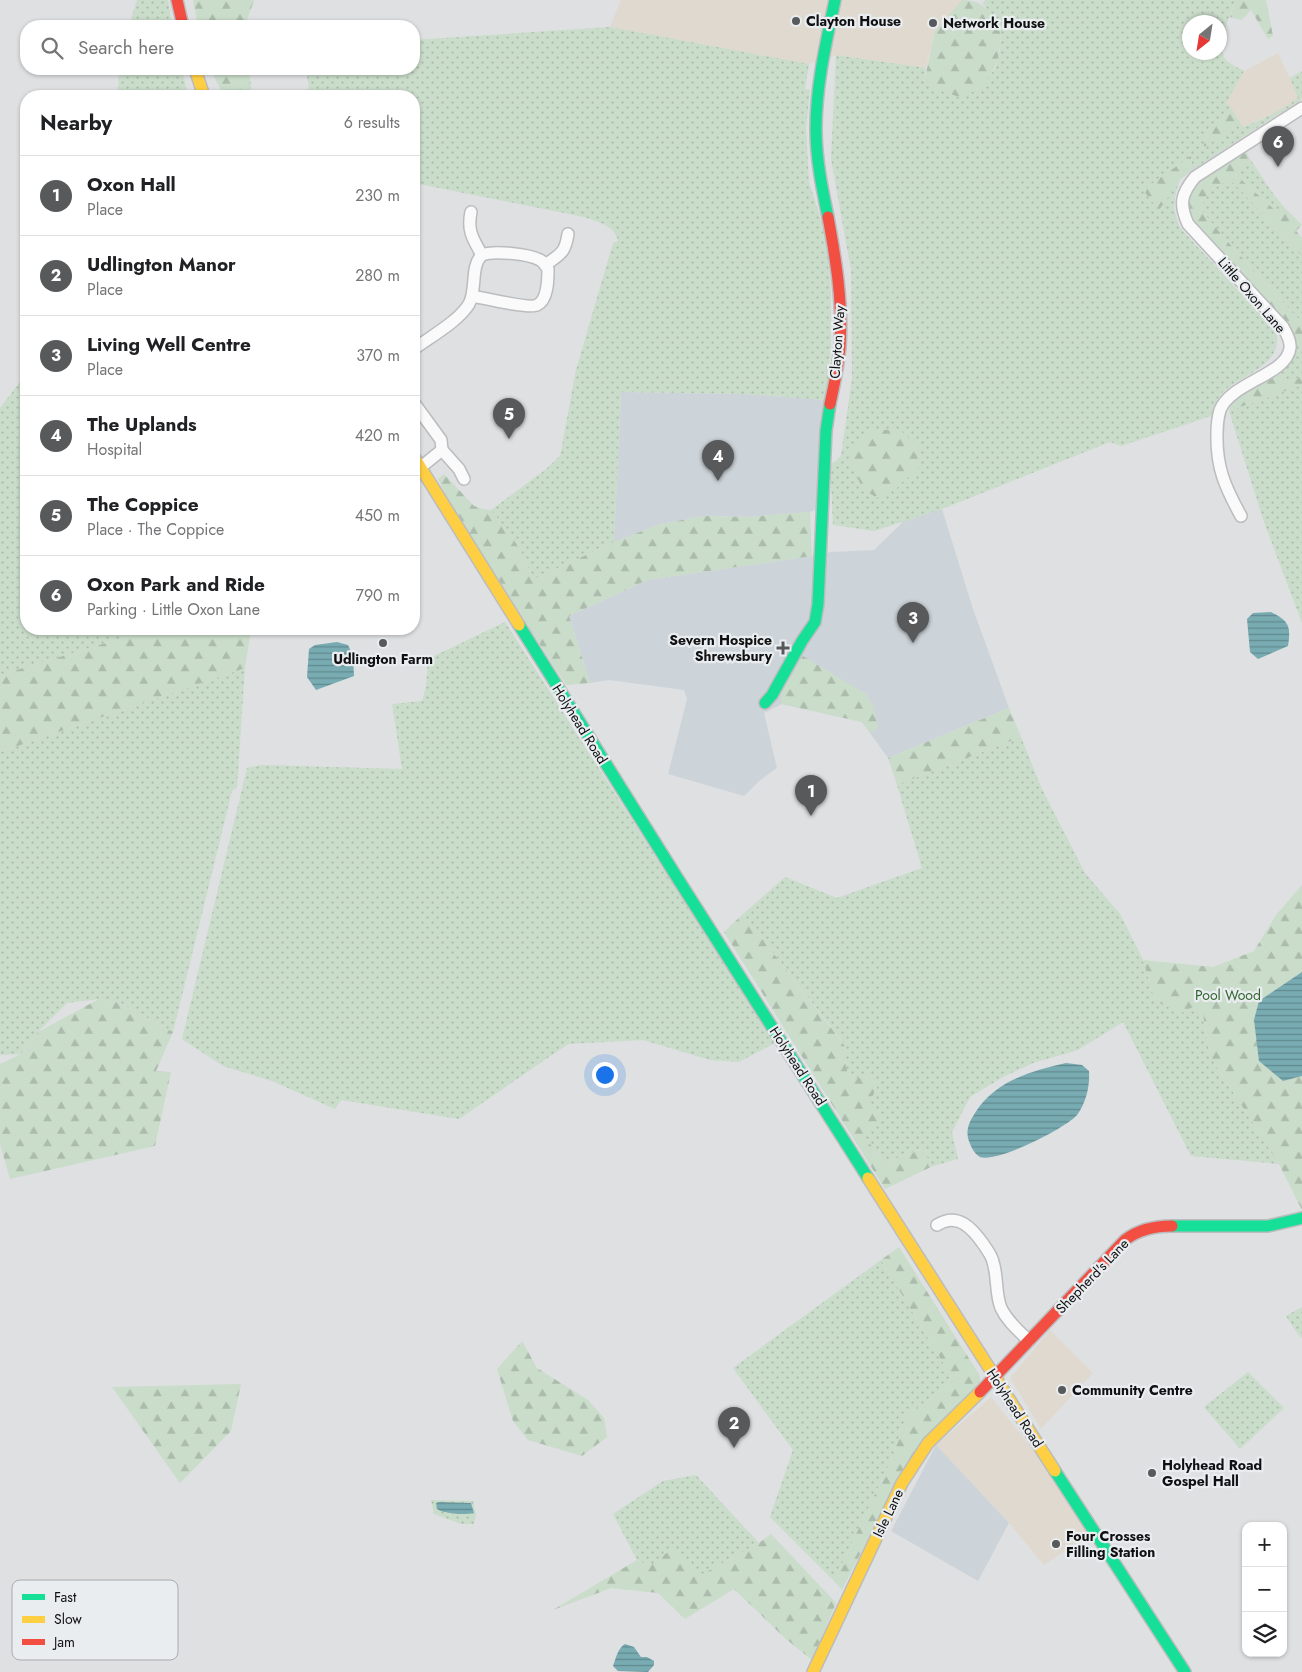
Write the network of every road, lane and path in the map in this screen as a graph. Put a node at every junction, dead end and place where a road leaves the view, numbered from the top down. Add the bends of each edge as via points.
1 (177, 0) edge
2 (835, 0) edge
3 (182, 20) edge
4 (197, 75) edge
5 (202, 90) edge
6 (1302, 108) edge
7 (471, 212) dead end
8 (568, 234) dead end
9 (482, 255) junction
10 (545, 265) junction
11 (472, 296) junction
12 (420, 345) edge
13 (420, 411) edge
14 (442, 450) junction
15 (421, 468) joint
16 (464, 479) dead end
17 (1241, 516) dead end
18 (765, 703) dead end
19 (939, 1209) dead end
20 (1302, 1218) edge
21 (1029, 1341) junction
22 (995, 1377) junction
23 (813, 1672) edge
24 (1186, 1672) edge

1 - 3 main road
2 - 18 main road, Clayton Way via 818,82 815,120 817,152 838,266 840,303 837,375 826,431 818,604 810,631
4 - 5 main road
6 - 17 street, Little Oxon Lane via 1195,177 1182,199 1188,224 1289,337 1288,355 1280,366 1230,396 1221,410 1217,428 1220,471
7 - 9 street via 469,228
8 - 10 street via 566,248
9 - 10 street via 494,252 522,256
9 - 11 street
10 - 11 street via 548,269 545,295 538,305
11 - 12 street via 458,317
13 - 14 street via 441,440
14 - 15 street
14 - 16 street
15 - 22 main road, Holyhead Road
19 - 21 street via 941,1223 958,1221 968,1225 980,1238 993,1259 1002,1309
20 - 21 main road, Shepherd's Lane via 1268,1226 1158,1226 1137,1232 1122,1243
21 - 22 main road, Shepherd's Lane
22 - 23 main road, Isle Lane via 928,1443 902,1483
22 - 24 main road, Holyhead Road

